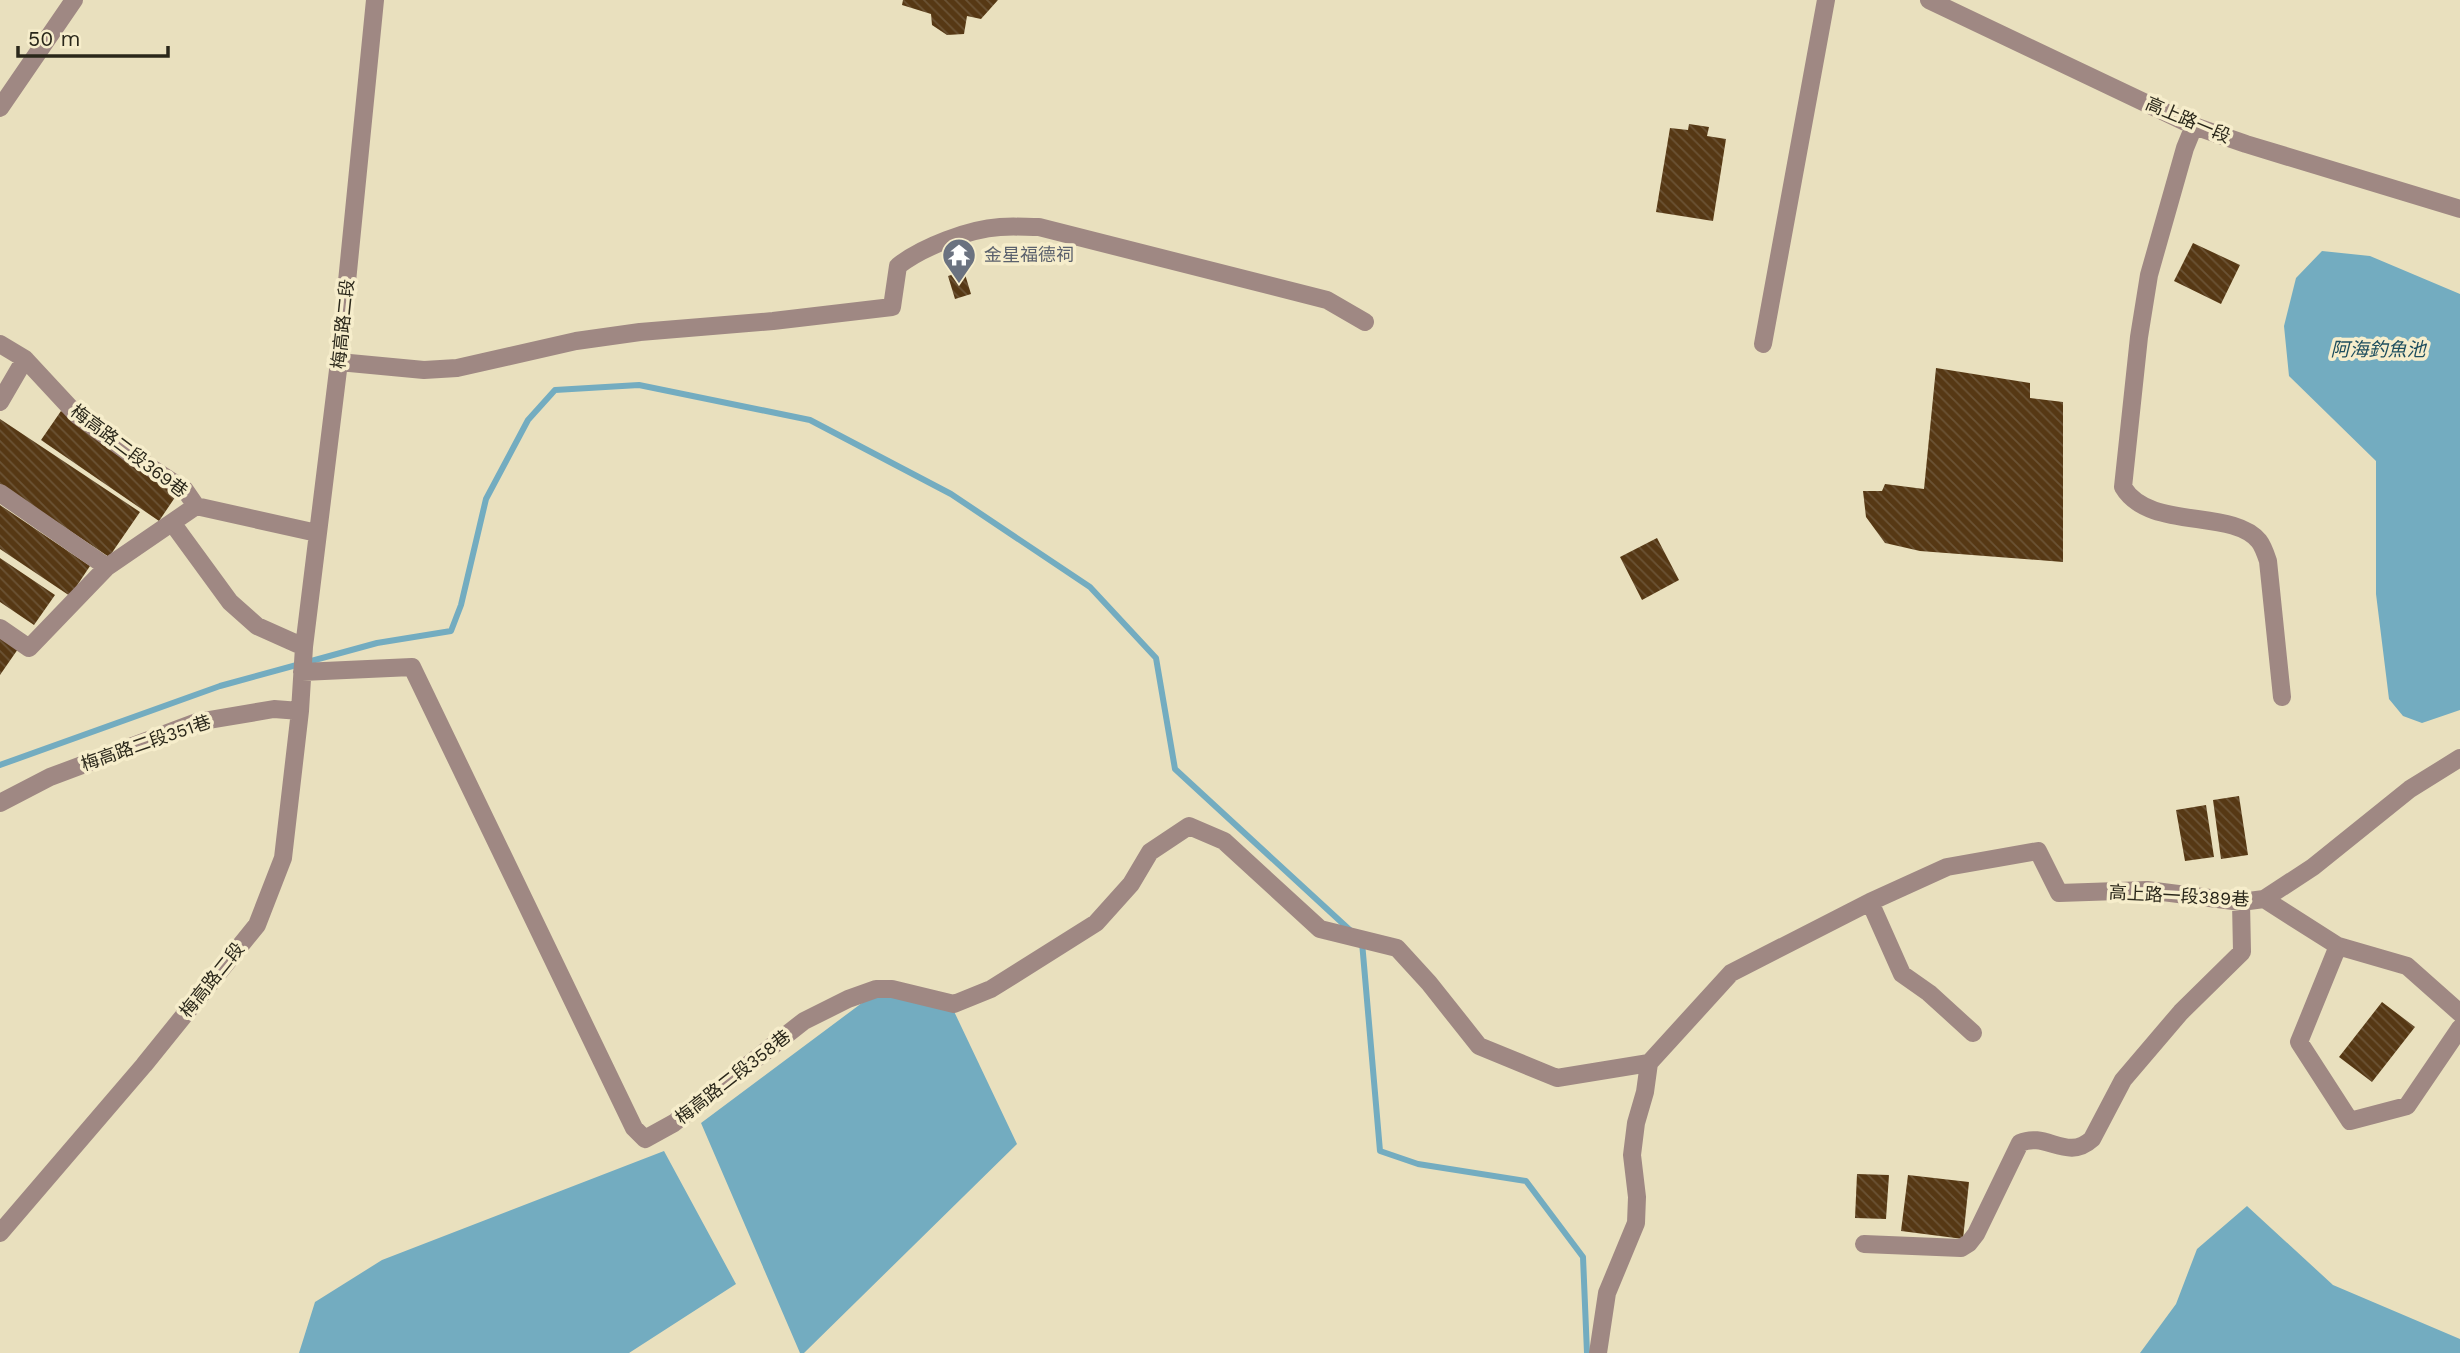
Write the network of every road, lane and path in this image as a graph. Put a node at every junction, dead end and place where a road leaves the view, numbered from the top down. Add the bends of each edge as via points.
1 (74, 0) edge
2 (375, 0) edge
3 (1826, 0) edge
4 (1929, 0) edge
5 (0, 108) edge
6 (2194, 125) junction
7 (2460, 209) edge
8 (1365, 322) dead end
9 (0, 344) edge
10 (1763, 344) dead end
11 (25, 359) junction
12 (339, 362) junction
13 (0, 402) edge
14 (0, 492) edge
15 (196, 506) junction
16 (173, 524) junction
17 (317, 533) junction
18 (107, 567) junction
19 (0, 628) edge
20 (304, 647) junction
21 (302, 671) junction
22 (2282, 697) dead end
23 (300, 711) junction
24 (2460, 758) edge
25 (0, 803) edge
26 (2264, 899) junction
27 (1870, 902) junction
28 (2241, 902) junction
29 (2338, 946) junction
30 (2460, 1013) edge
31 (2460, 1028) edge
32 (1973, 1033) dead end
33 (1649, 1063) junction
34 (0, 1233) edge
35 (1864, 1244) dead end
36 (1598, 1353) edge

1 - 5 street
2 - 12 street, 梅高路二段
3 - 10 street
4 - 6 street, 高上路一段
6 - 7 street, 高上路一段
6 - 22 street via 2148,275 2123,487 2147,509 2239,528 2259,541 2268,561
8 - 12 street via 1326,300 1039,227 998,227 942,242 904,261 898,266 892,307 576,341 457,368 424,370
9 - 11 street, 梅高路二段369巷
11 - 13 street
11 - 15 street, 梅高路二段369巷 via 77,415 185,490
12 - 17 street, 梅高路二段
14 - 18 street
15 - 16 street
15 - 17 street, 梅高路二段369巷
16 - 18 street
16 - 20 street via 230,602 257,626
17 - 20 street, 梅高路二段
18 - 19 street via 29,648
20 - 21 street, 梅高路二段
21 - 23 street, 梅高路二段
21 - 33 street, 梅高路二段358巷 via 412,667 634,1128 645,1139 674,1123 804,1021 848,999 876,989 892,989 954,1004 991,989 1096,923 1150,852 1189,826 1224,841 1320,929 1397,948 1479,1046 1557,1078
23 - 25 street, 梅高路二段351巷 via 274,709 197,722 50,777
23 - 34 street, 梅高路二段 via 283,858 257,925
24 - 26 street, 高上路一段389巷 via 2410,789 2313,867
26 - 28 street, 高上路一段389巷
26 - 29 street
27 - 28 street, 高上路一段389巷 via 1947,867 2038,851 2059,893 2147,890
27 - 32 street via 1902,974
27 - 33 street, 高上路一段389巷 via 1731,973
28 - 35 street via 2242,952 2181,1012 2123,1080 2087,1144 2071,1149 2038,1140 2020,1143 1976,1234 1961,1248
29 - 30 street via 2407,966
29 - 31 street via 2300,1042 2350,1121 2407,1106
33 - 36 street via 1632,1156 1636,1223 1606,1293

